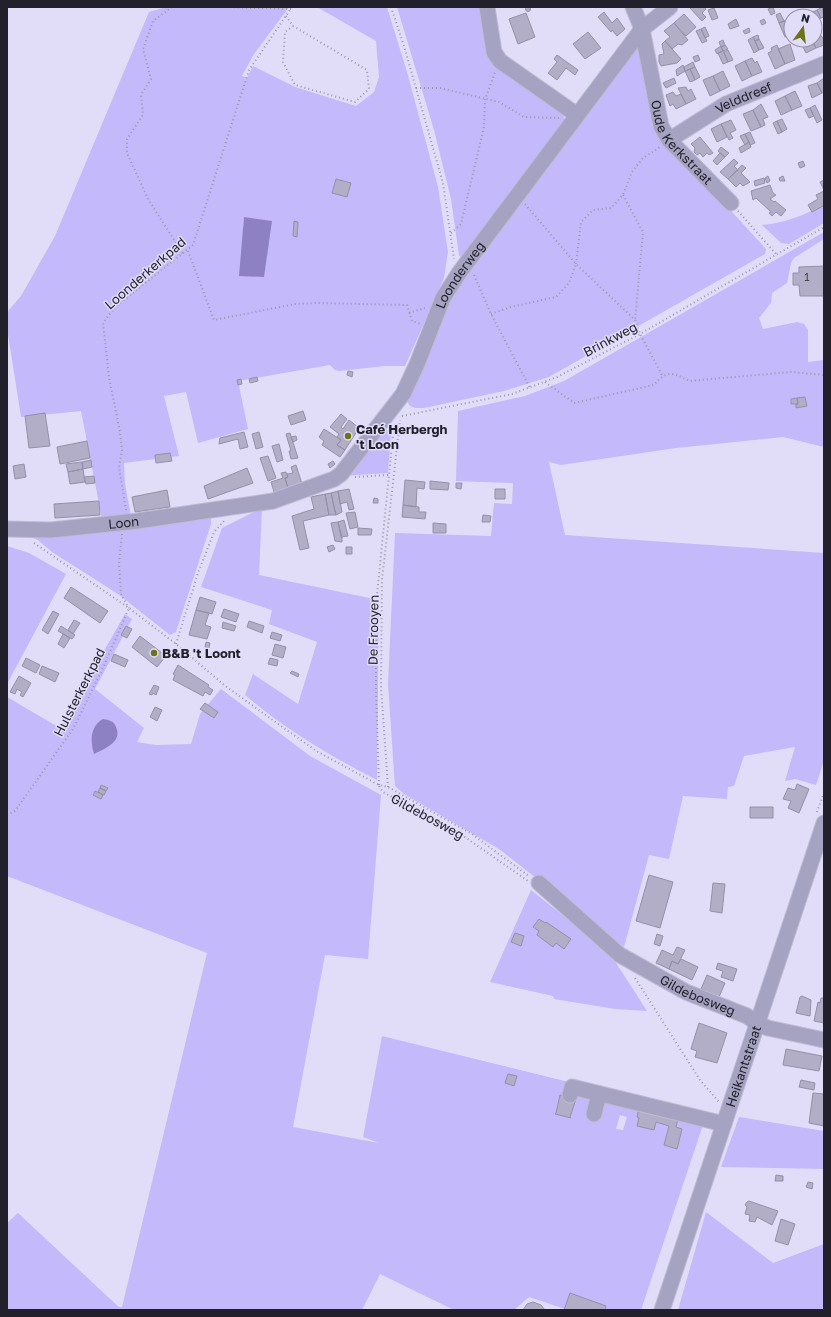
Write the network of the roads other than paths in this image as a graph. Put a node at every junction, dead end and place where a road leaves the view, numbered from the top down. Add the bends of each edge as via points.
1 (487, 7) edge
2 (633, 7) edge
3 (670, 7) edge
4 (642, 29) junction
5 (824, 64) edge
6 (576, 117) junction
7 (668, 140) junction
8 (731, 203) road end
9 (239, 505) joint
10 (9, 529) edge
11 (824, 823) edge
12 (539, 883) road end
13 (758, 1024) junction
14 (824, 1040) edge
15 (599, 1094) junction
16 (570, 1095) dead end
17 (594, 1114) dead end
18 (724, 1124) junction
19 (662, 1310) edge

1 - 6 street via 494,52 500,60
2 - 4 street, Oude Kerkstraat
3 - 4 street, Loonderweg
4 - 6 street, Loonderweg
4 - 7 street, Oude Kerkstraat via 661,126
5 - 7 street, Velddreef via 726,104
6 - 9 street, Loonderweg via 463,267 443,298 403,394 341,474 334,479 273,501
7 - 8 street, Oude Kerkstraat
9 - 10 street, Loon via 51,530
11 - 13 street, Heikantstraat
12 - 13 street, Gildebosweg via 620,956 686,992 747,1016
13 - 14 street, Gildebosweg
13 - 18 street, Heikantstraat via 725,1105
15 - 16 street via 572,1087
15 - 17 street
15 - 18 street
18 - 19 street, Heikantstraat

